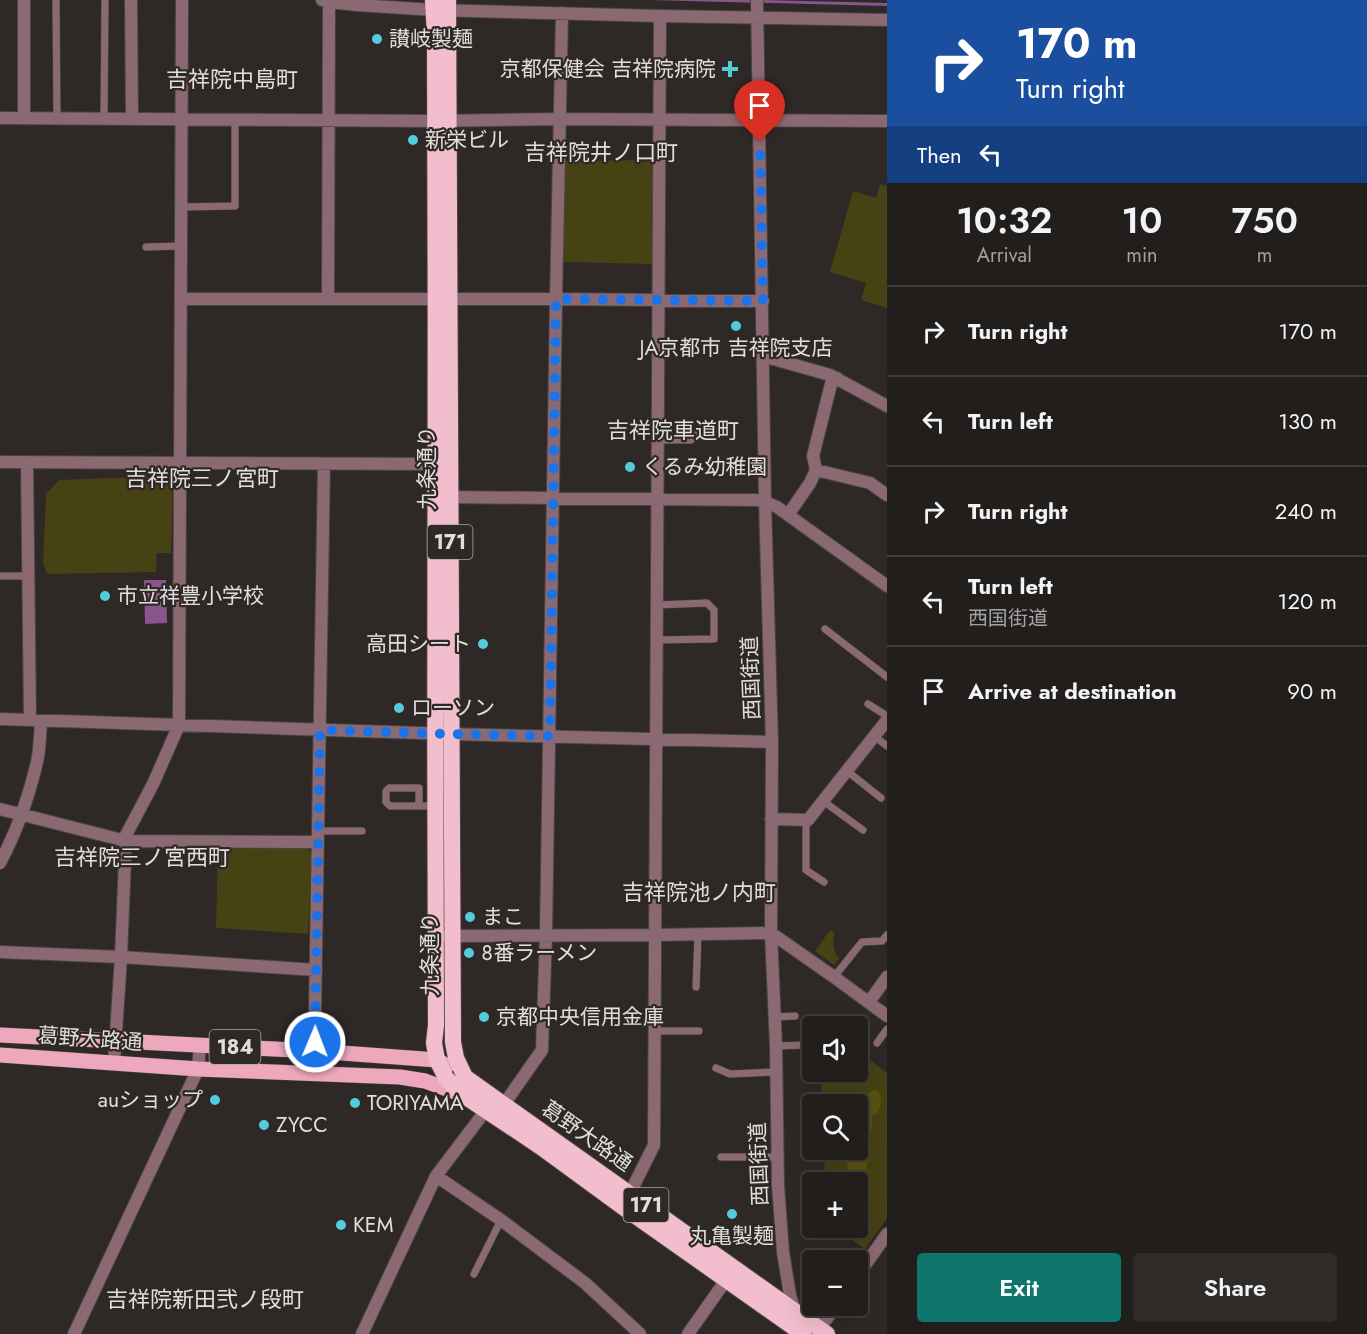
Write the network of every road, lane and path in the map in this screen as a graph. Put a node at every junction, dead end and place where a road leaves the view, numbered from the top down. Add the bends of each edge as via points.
1 (24, 0) edge
2 (56, 0) edge
3 (105, 0) edge
4 (131, 0) edge
5 (182, 0) edge
6 (605, 0) edge
7 (757, 0) edge
8 (325, 1) edge
9 (441, 6) edge
10 (562, 13) junction
11 (604, 14) junction
12 (757, 15) junction
13 (660, 16) junction
14 (887, 20) edge
15 (0, 118) edge
16 (24, 118) junction
17 (57, 119) junction
18 (104, 119) junction
19 (132, 119) junction
20 (181, 119) junction
21 (560, 119) junction
22 (235, 120) junction
23 (328, 120) junction
24 (659, 120) junction
25 (442, 121) junction
26 (759, 121) junction
27 (887, 121) edge
28 (181, 207) junction
29 (181, 246) junction
30 (146, 247) dead end
31 (328, 299) junction
32 (442, 299) junction
33 (556, 299) junction
34 (181, 300) junction
35 (658, 300) junction
36 (763, 301) junction
37 (763, 356) junction
38 (837, 378) junction
39 (887, 406) edge
40 (701, 430) dead end
41 (657, 440) junction
42 (0, 462) edge
43 (27, 463) junction
44 (180, 464) junction
45 (324, 464) junction
46 (443, 464) junction
47 (816, 470) junction
48 (887, 495) edge
49 (443, 497) junction
50 (657, 498) junction
51 (553, 499) junction
52 (765, 502) junction
53 (788, 515) junction
54 (0, 576) edge
55 (28, 576) junction
56 (887, 586) edge
57 (656, 605) junction
58 (825, 629) dead end
59 (656, 640) junction
60 (887, 677) edge
61 (868, 704) dead end
62 (887, 718) edge
63 (0, 719) edge
64 (36, 721) junction
65 (179, 725) junction
66 (320, 730) junction
67 (443, 734) junction
68 (550, 736) junction
69 (874, 736) junction
70 (656, 739) junction
71 (772, 742) junction
72 (887, 746) edge
73 (847, 771) junction
74 (881, 798) dead end
75 (823, 801) junction
76 (427, 806) junction
77 (0, 809) edge
78 (21, 815) junction
79 (771, 819) junction
80 (808, 819) junction
81 (863, 830) dead end
82 (362, 831) dead end
83 (318, 836) junction
84 (126, 841) junction
85 (0, 863) edge
86 (824, 882) dead end
87 (771, 933) junction
88 (698, 934) junction
89 (546, 935) junction
90 (655, 935) junction
91 (887, 935) edge
92 (444, 936) junction
93 (0, 952) edge
94 (121, 957) junction
95 (316, 970) junction
96 (834, 977) junction
97 (887, 977) edge
98 (696, 987) dead end
99 (869, 1002) junction
100 (795, 1016) dead end
101 (887, 1016) edge
102 (775, 1017) junction
103 (887, 1029) edge
104 (654, 1031) junction
105 (699, 1031) dead end
106 (0, 1035) edge
107 (115, 1041) junction
108 (453, 1042) junction
109 (877, 1043) dead end
110 (201, 1045) junction
111 (802, 1045) edge
112 (776, 1046) junction
113 (315, 1051) junction
114 (0, 1055) edge
115 (436, 1060) junction
116 (114, 1063) junction
117 (198, 1068) junction
118 (716, 1068) dead end
119 (776, 1072) junction
120 (314, 1073) junction
121 (400, 1077) junction
122 (465, 1077) junction
123 (463, 1095) junction
124 (495, 1110) junction
125 (721, 1157) dead end
126 (777, 1157) junction
127 (436, 1176) junction
128 (626, 1201) junction
129 (501, 1220) junction
130 (887, 1234) edge
131 (868, 1261) edge
132 (474, 1274) dead end
133 (726, 1280) junction
134 (795, 1311) junction
135 (829, 1316) edge
136 (817, 1333) edge
137 (74, 1334) edge
138 (362, 1334) edge
139 (640, 1334) edge
140 (688, 1334) edge
141 (803, 1334) edge

1 - 16 street
2 - 17 lane
3 - 18 lane
4 - 19 street
5 - 20 street
6 - 11 street
7 - 12 street, 西国街道
8 - 9 street
8 - 23 street
9 - 10 street
9 - 25 highway, 九条通り / 171
10 - 11 street
10 - 21 street
11 - 13 street
12 - 13 street
12 - 14 street
12 - 26 street, 西国街道
13 - 24 street
15 - 16 street
16 - 17 street
17 - 18 street
18 - 19 street
19 - 20 street
20 - 22 street
20 - 28 street
21 - 24 street
21 - 25 street
21 - 33 street
22 - 23 street
22 - 28 lane via 235,206
23 - 25 street
23 - 31 street
24 - 26 street
24 - 35 street
25 - 32 highway, 九条通り / 171
26 - 27 street
26 - 36 street, 西国街道
28 - 29 street
29 - 30 lane
29 - 34 street
31 - 32 street
31 - 34 street
32 - 33 street
32 - 46 highway, 九条通り / 171
33 - 35 street
33 - 51 street
34 - 44 street
35 - 36 street
35 - 41 street
36 - 37 street, 西国街道
37 - 38 street
37 - 52 street, 西国街道
38 - 39 street
38 - 47 street via 831,384 813,456
40 - 41 lane via 691,440
41 - 50 street
42 - 43 street
43 - 44 street
43 - 55 street
44 - 45 street
44 - 65 street
45 - 46 street
45 - 66 street
46 - 49 highway, 九条通り / 171
47 - 48 street via 870,483
47 - 53 street
49 - 51 street
49 - 67 highway, 九条通り / 171
50 - 51 street
50 - 52 street
50 - 57 street
51 - 68 street
52 - 53 street
52 - 71 street, 西国街道
53 - 56 street
54 - 55 lane
55 - 64 street
57 - 59 street
57 - 59 lane via 707,603 714,610 714,639
58 - 60 lane
59 - 70 street
61 - 62 lane
62 - 69 street
63 - 64 street
64 - 65 street
64 - 78 street via 37,761
65 - 66 street
65 - 84 street
66 - 67 street
66 - 83 street
67 - 68 street
67 - 76 highway, 九条通り / 171
67 - 92 highway, 九条通り / 171
68 - 70 street
68 - 89 street
69 - 72 lane
69 - 73 street
70 - 71 street
70 - 90 street
71 - 79 street, 西国街道
73 - 74 lane
73 - 75 street
75 - 80 street
75 - 81 lane
76 - 76 lane via 390,806 386,792 389,788 419,788
76 - 92 highway, 九条通り / 171
77 - 78 street
78 - 84 street
78 - 85 street
79 - 80 street
79 - 87 street, 西国街道
80 - 86 lane via 806,870
82 - 83 lane
83 - 84 street
83 - 95 street
84 - 94 street
87 - 88 street
87 - 96 street
87 - 102 street, 西国街道
88 - 90 street
88 - 98 lane
89 - 90 street
89 - 92 street
89 - 124 street via 542,1050
90 - 104 street
91 - 96 lane via 882,941 861,942
92 - 108 highway, 九条通り / 171
92 - 115 highway, 九条通り / 171 via 434,1043
93 - 94 street
94 - 95 street
94 - 107 street
95 - 113 street
96 - 99 street
97 - 99 street
99 - 101 street
100 - 102 lane
102 - 112 street, 西国街道
103 - 109 lane
104 - 105 lane
104 - 128 street via 654,1145
106 - 107 main road, 葛野大路通 / 184
107 - 110 main road, 葛野大路通 / 184
107 - 116 street
108 - 115 main road
108 - 122 highway, 九条通り / 171
110 - 113 main road, 葛野大路通 / 184
110 - 117 street
111 - 112 lane
112 - 119 street, 西国街道
113 - 115 main road, 葛野大路通 / 184
113 - 120 street
114 - 116 main road, 葛野大路通 / 184
115 - 121 main road via 422,1075
115 - 122 main road, 葛野大路通 / 184
115 - 123 highway, 葛野大路通 / 171 via 446,1078
116 - 117 main road, 葛野大路通 / 184
117 - 120 main road, 葛野大路通 / 184
117 - 137 street
118 - 119 lane via 730,1074
119 - 126 street, 西国街道
120 - 121 main road, 葛野大路通 / 184
121 - 123 main road, 葛野大路通 / 184
122 - 124 highway, 葛野大路通 / 171
123 - 124 highway, 葛野大路通 / 171
124 - 127 street
124 - 128 highway, 葛野大路通 / 171
125 - 126 lane
126 - 134 street, 西国街道 via 783,1252
127 - 129 street
127 - 138 street
128 - 133 highway, 葛野大路通 / 171
128 - 134 highway, 葛野大路通 / 171
129 - 132 lane
129 - 139 street via 585,1283
130 - 131 street
133 - 140 street
133 - 141 highway, 葛野大路通 / 171
134 - 136 highway, 葛野大路通 / 171
135 - 136 street

